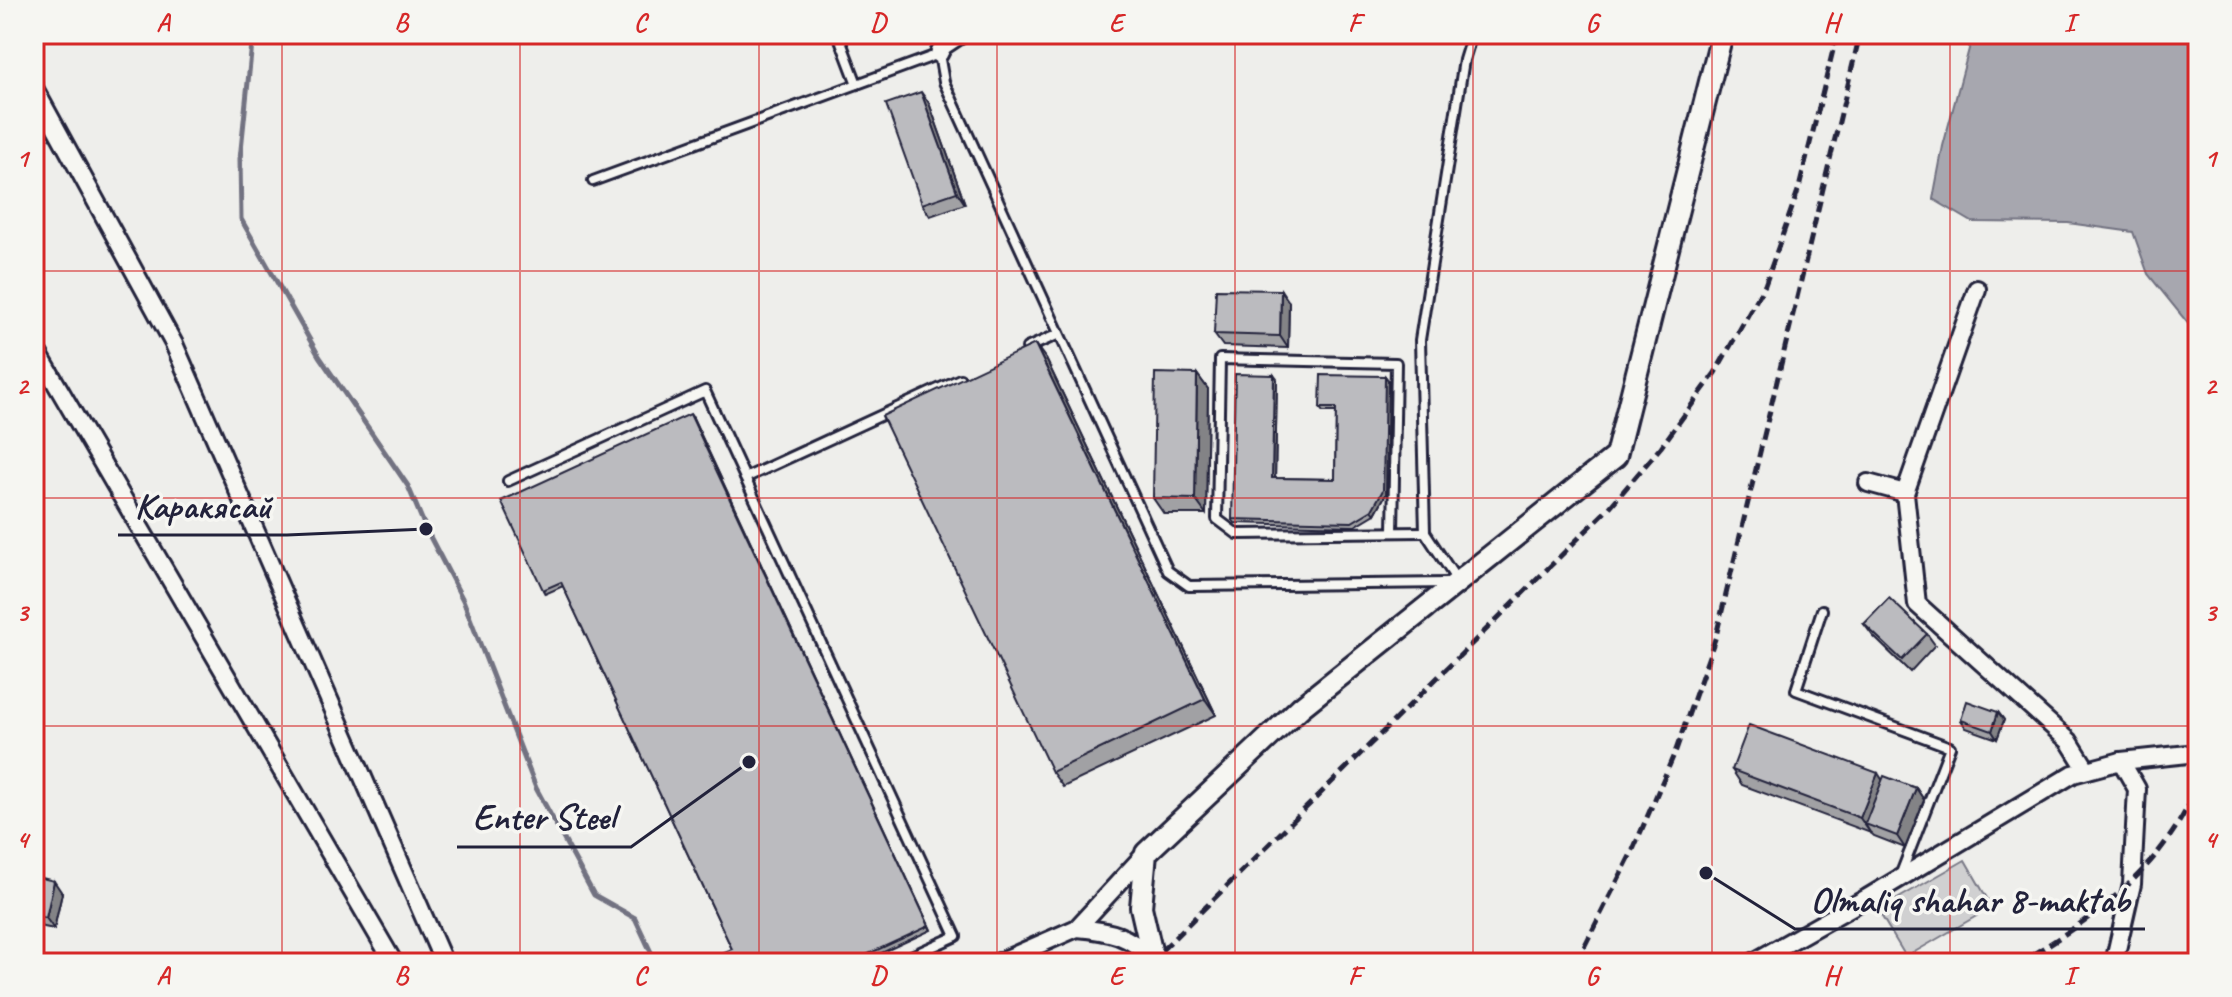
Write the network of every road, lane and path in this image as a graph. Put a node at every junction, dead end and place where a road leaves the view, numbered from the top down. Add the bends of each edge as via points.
1 (838, 34) edge
2 (961, 34) edge
3 (1472, 34) edge
4 (1722, 34) edge
5 (939, 54) junction
6 (857, 84) junction
7 (34, 88) edge
8 (593, 181) dead end
9 (1977, 289) dead end
10 (1059, 334) junction
11 (34, 346) edge
12 (1016, 353) edge
13 (973, 373) edge
14 (745, 478) junction
15 (508, 481) dead end
16 (1868, 483) dead end
17 (1905, 493) junction
18 (1393, 532) junction
19 (1425, 532) junction
20 (1458, 583) junction
21 (1822, 610) dead end
22 (2198, 753) edge
23 (2121, 761) junction
24 (2087, 770) junction
25 (1146, 853) junction
26 (1899, 879) junction
27 (1077, 928) junction
28 (2115, 960) edge
29 (1155, 961) edge
30 (394, 963) edge
31 (444, 963) edge
32 (896, 963) edge
33 (997, 963) edge
34 (1752, 963) edge

1 - 6 lane
2 - 5 street
3 - 19 lane via 1420,340
4 - 20 street via 1616,456
5 - 6 lane
5 - 10 lane via 944,82
6 - 8 lane
7 - 31 street via 174,344
9 - 17 street
10 - 12 lane
10 - 20 lane via 1168,571 1189,586
11 - 30 street
13 - 14 lane
14 - 15 lane via 705,391
14 - 32 lane via 956,936
16 - 17 street
17 - 24 street via 1917,604 2069,741
18 - 18 lane via 1237,534 1217,519 1220,359 1396,363
18 - 19 lane
19 - 20 lane
20 - 25 street via 1301,707
21 - 26 lane via 1796,690 1950,747
22 - 23 street
23 - 24 street
23 - 28 street via 2137,789 2132,884
24 - 26 street
25 - 27 street
25 - 29 street via 1141,907
26 - 34 street
27 - 29 street via 1109,931 1135,942
27 - 33 street

